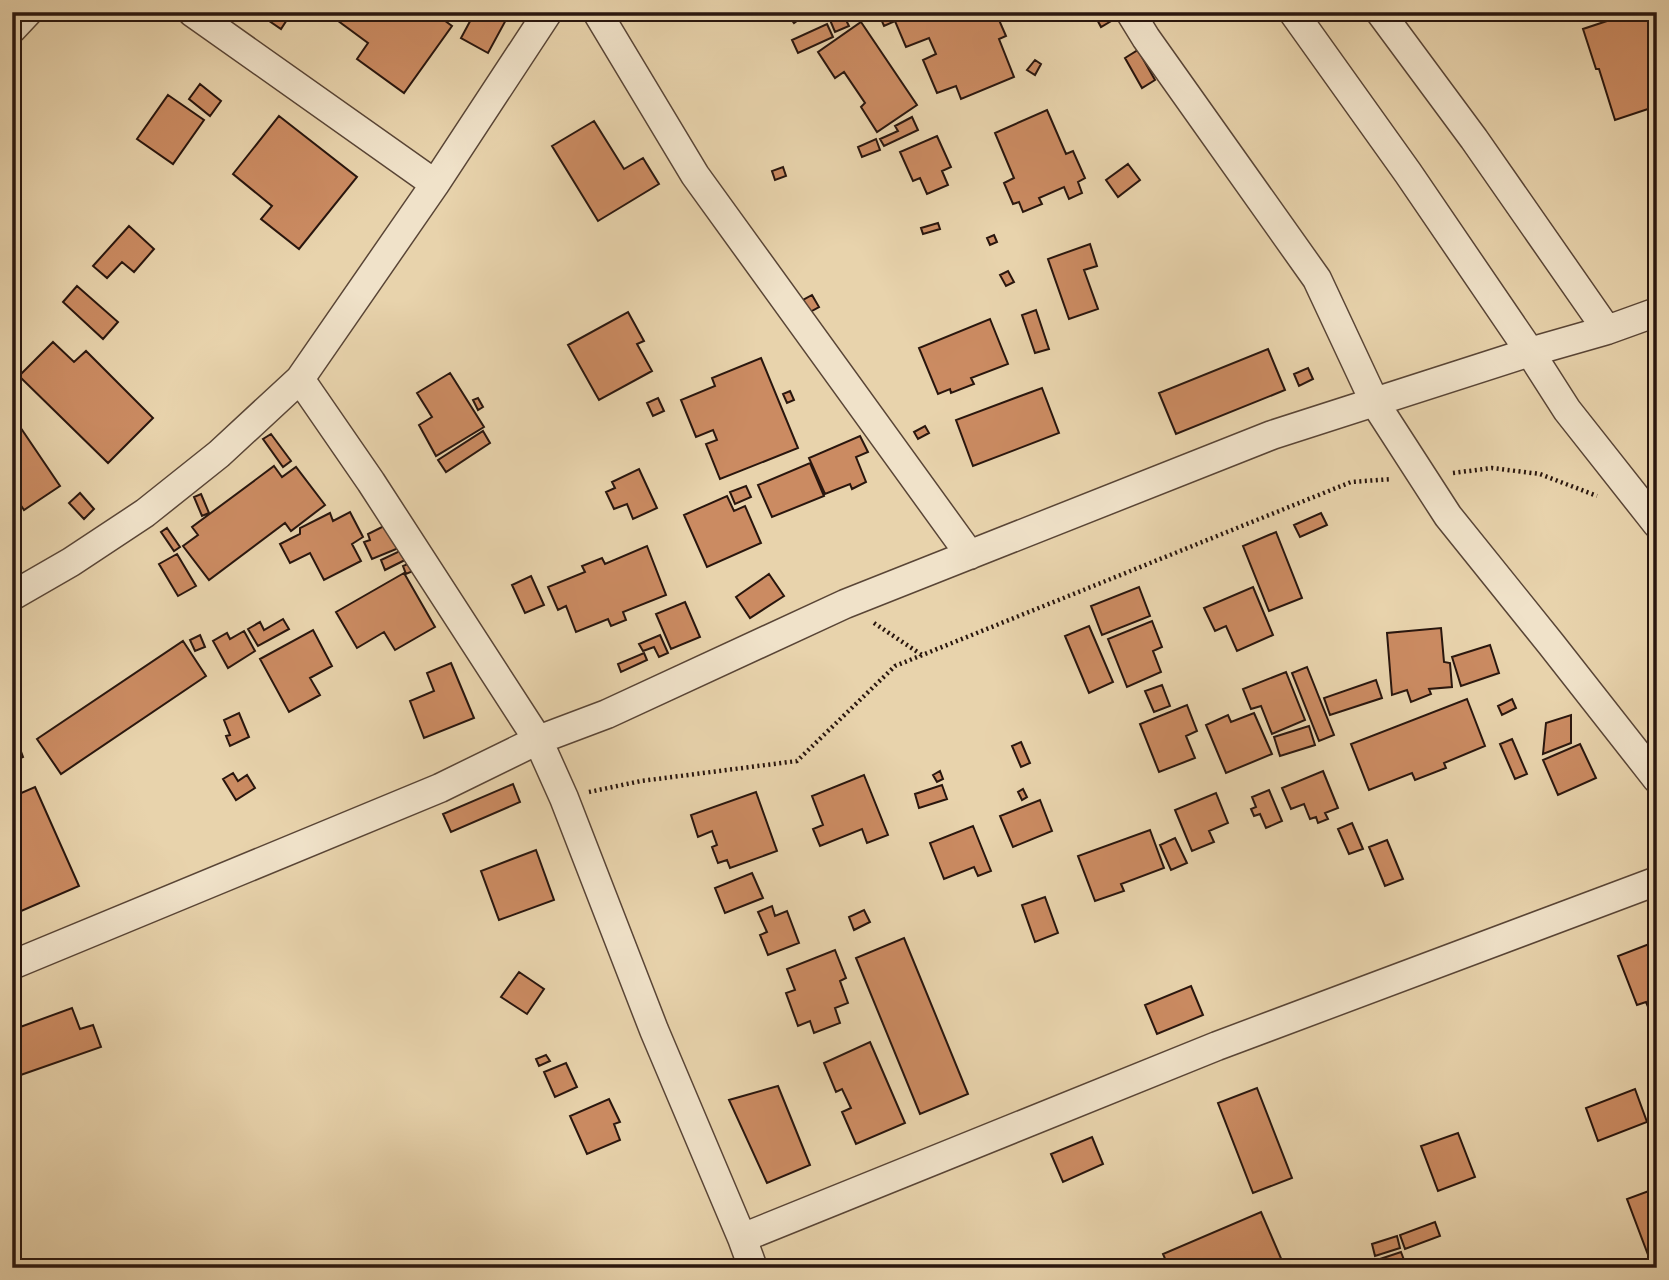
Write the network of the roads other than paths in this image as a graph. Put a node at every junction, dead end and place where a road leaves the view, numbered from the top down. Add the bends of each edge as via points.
1 (28, 12) edge
2 (192, 12) edge
3 (548, 12) edge
4 (597, 12) edge
5 (1130, 12) edge
6 (1293, 12) edge
7 (1380, 12) edge
8 (12, 29) edge
9 (435, 184) junction
10 (1657, 312) edge
11 (1607, 330) junction
12 (1530, 352) junction
13 (300, 379) junction
14 (1375, 402) junction
15 (1657, 524) edge
16 (970, 555) junction
17 (12, 596) edge
18 (538, 740) junction
19 (1657, 779) edge
20 (1657, 881) edge
21 (12, 965) edge
22 (742, 1238) junction
23 (753, 1268) edge

1 - 8 street
2 - 9 street
3 - 9 street
4 - 16 street via 695,175
5 - 14 street via 1317,279
6 - 12 street
7 - 11 street via 1475,139
9 - 13 street
10 - 11 street
11 - 12 street
12 - 14 street
12 - 15 street via 1567,410
13 - 17 street via 219,454 145,513
13 - 18 street
14 - 16 street via 1272,435
14 - 19 street via 1448,516
16 - 18 street via 845,604 607,714
18 - 21 street via 440,788
18 - 22 street
20 - 22 street via 1217,1046
22 - 23 street

